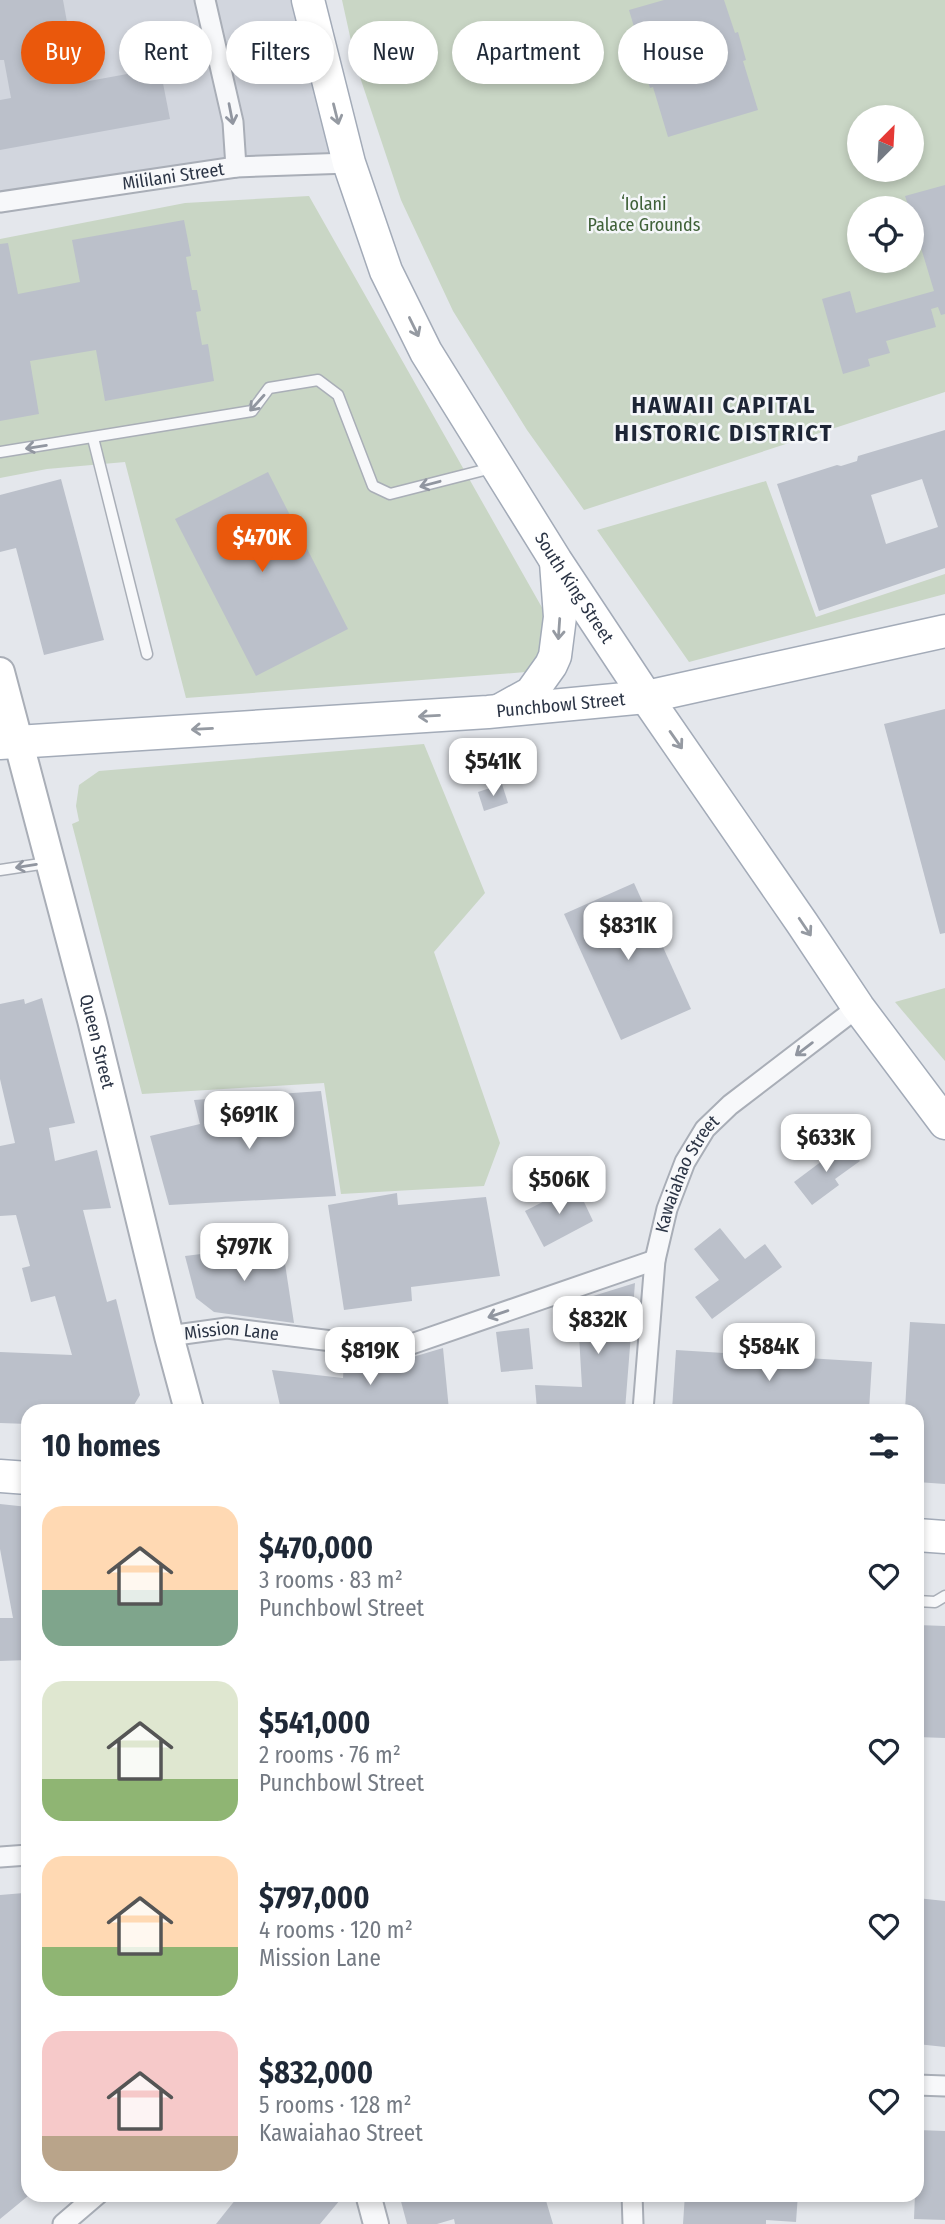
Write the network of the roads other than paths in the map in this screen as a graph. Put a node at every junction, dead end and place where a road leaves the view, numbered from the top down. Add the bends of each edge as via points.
1 (205, 0) edge
2 (308, 0) edge
3 (349, 163) junction
4 (236, 167) junction
5 (0, 202) edge
6 (93, 438) junction
7 (0, 452) edge
8 (496, 467) junction
9 (556, 561) junction
10 (945, 631) edge
11 (147, 654) dead end
12 (0, 672) edge
13 (646, 697) junction
14 (497, 711) junction
15 (9, 742) edge
16 (51, 863) junction
17 (0, 870) edge
18 (858, 1007) junction
19 (945, 1123) edge
20 (655, 1260) junction
21 (169, 1336) junction
22 (187, 1404) edge
23 (643, 1404) edge
24 (0, 1476) edge
25 (21, 1478) edge
26 (924, 1536) edge
27 (945, 1537) edge
28 (945, 1596) edge
29 (924, 1601) edge
30 (21, 1856) edge
31 (0, 1857) edge
32 (924, 2085) edge
33 (945, 2086) edge
34 (89, 2202) edge
35 (370, 2202) edge
36 (632, 2202) edge
37 (63, 2224) edge
38 (376, 2224) edge
39 (633, 2224) edge

1 -> 4 street via 233,122
2 -> 3 main road, South King Street
3 - 4 street, Mililani Street
3 -> 8 main road, South King Street via 386,271 426,352
4 - 5 street, Mililani Street
6 -> 7 lane
8 -> 6 lane via 390,494 373,486 338,395 318,380 269,388 252,411
6 - 11 lane
8 - 9 main road, South King Street
9 - 13 main road, South King Street
9 -> 14 main road via 560,617 555,656 531,693
10 - 13 main road, Punchbowl Street
12 - 15 main road, Queen Street
13 - 14 main road, Punchbowl Street
13 -> 18 main road, South King Street
14 -> 15 main road, Punchbowl Street
15 - 16 main road, Queen Street
16 -> 17 lane
16 - 21 main road, Queen Street
18 - 19 main road, South King Street
18 -> 20 street, Kawaiahao Street via 705,1129 685,1161
20 -> 21 street, Mission Lane via 397,1349 227,1328
20 - 23 street, Kawaiahao Street
21 - 22 main road, Queen Street
24 - 25 main road
26 - 27 main road
28 - 29 lane
30 - 31 street
32 - 33 street
34 - 37 street
35 - 38 street
36 - 39 street

